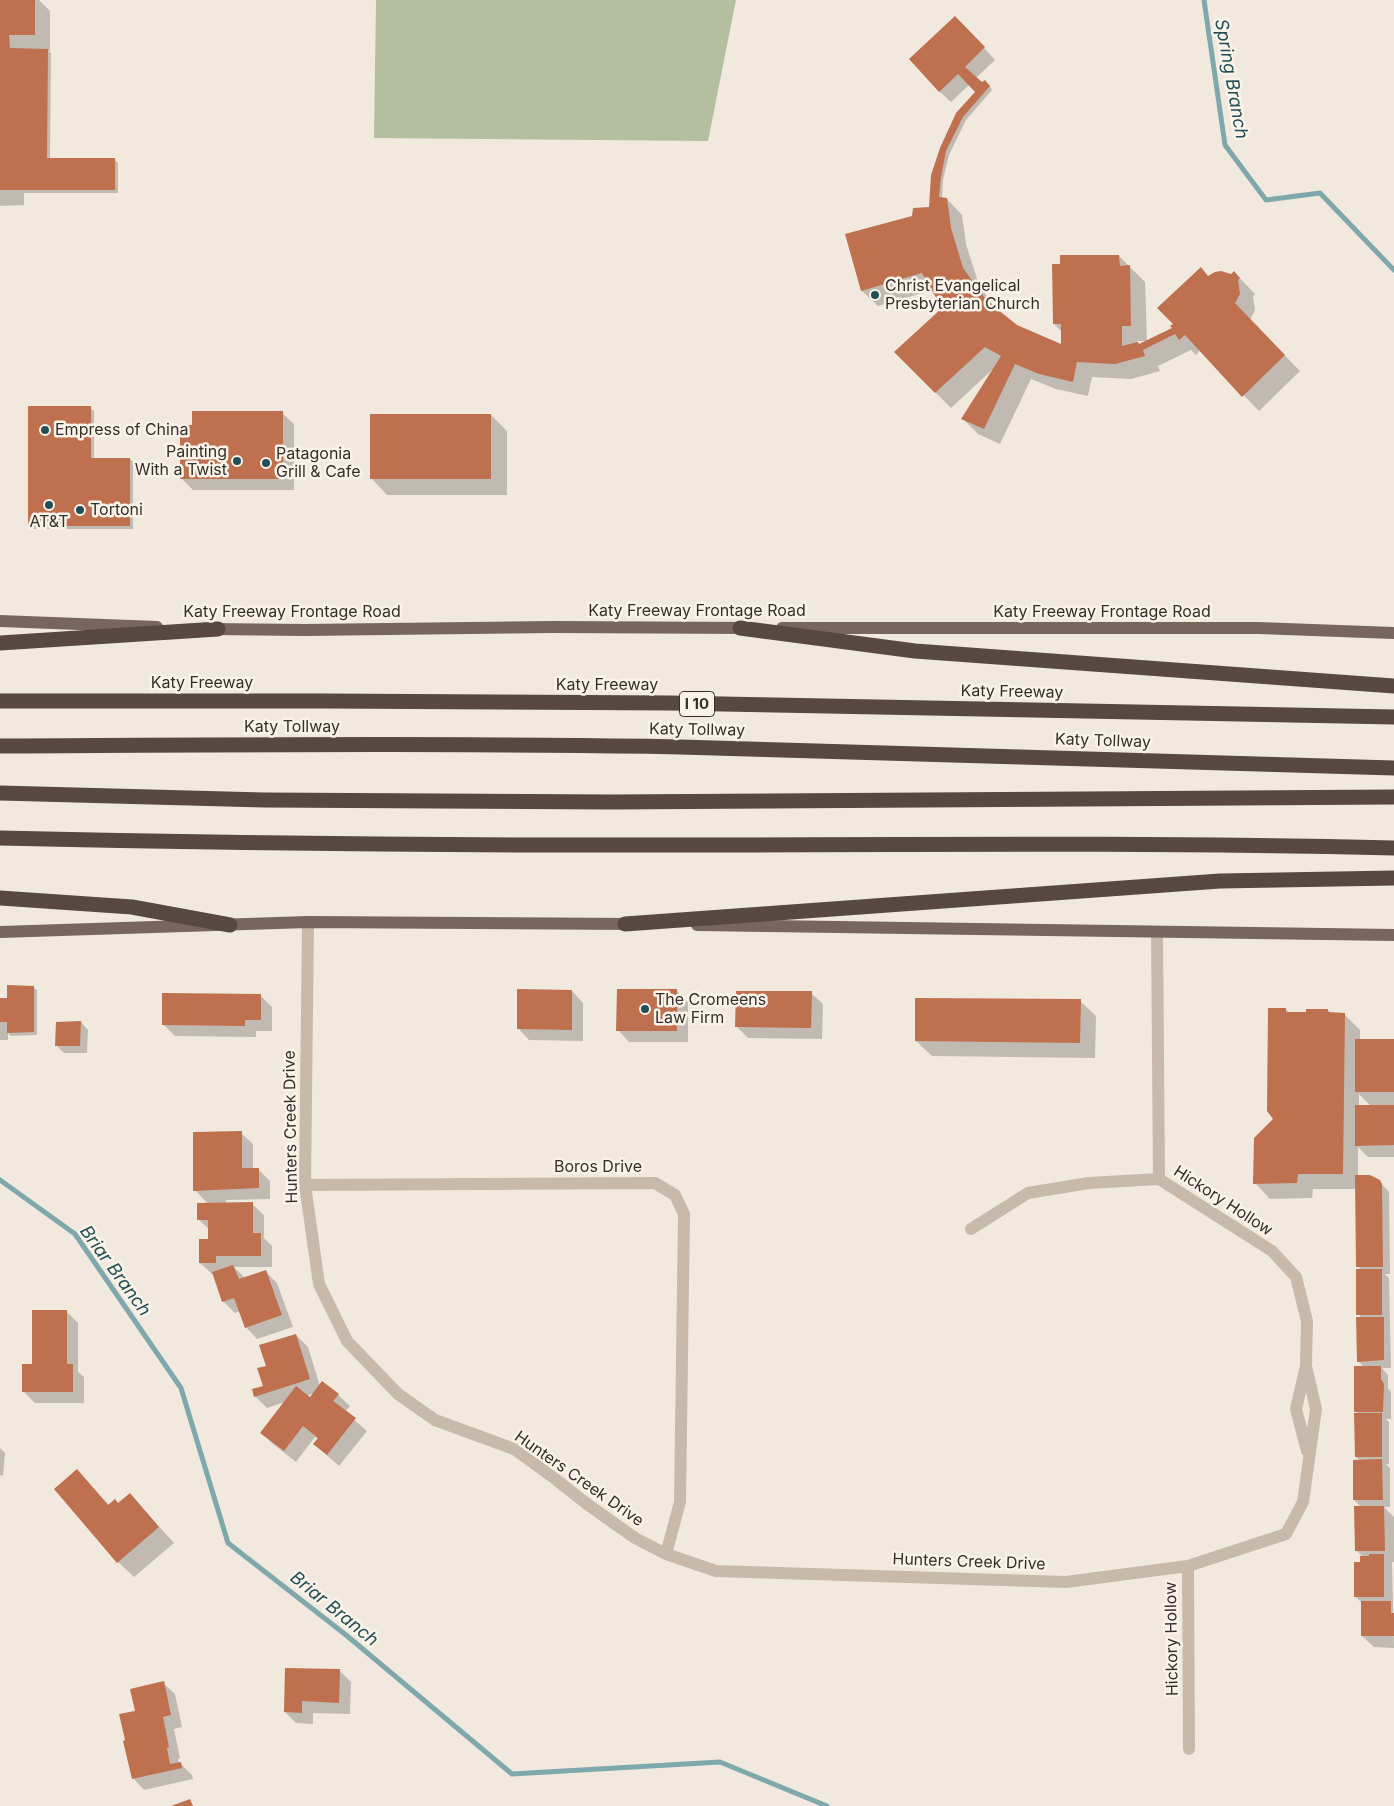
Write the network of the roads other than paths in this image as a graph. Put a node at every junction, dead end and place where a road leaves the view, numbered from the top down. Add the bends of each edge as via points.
1 (0, 621) edge
2 (740, 628) junction
3 (218, 629) junction
4 (1394, 633) edge
5 (0, 642) edge
6 (1394, 686) edge
7 (0, 701) edge
8 (1394, 717) edge
9 (0, 746) edge
10 (1394, 768) edge
11 (0, 793) edge
12 (1394, 797) edge
13 (0, 838) edge
14 (1394, 848) edge
15 (1394, 878) edge
16 (0, 898) edge
17 (308, 922) junction
18 (230, 924) junction
19 (625, 924) junction
20 (0, 932) edge
21 (1157, 932) junction
22 (1394, 935) edge
23 (1159, 1178) junction
24 (305, 1185) junction
25 (971, 1229) dead end
26 (1306, 1366) junction
27 (1308, 1455) junction
28 (666, 1554) junction
29 (1188, 1566) junction
30 (1189, 1749) dead end

1 - 3 main road, Katy Freeway Frontage Road
2 - 3 main road, Katy Freeway Frontage Road
2 - 4 main road, Katy Freeway Frontage Road via 1258,628
2 - 6 highway via 915,651
3 - 5 highway
7 - 8 highway, Katy Freeway / I 10 via 671,703
9 - 10 highway, Katy Tollway via 676,747
11 - 12 highway via 264,800 602,802
13 - 14 highway via 349,844 1138,844
15 - 19 highway via 1220,881
16 - 18 highway via 132,906
17 - 18 main road
17 - 19 main road
17 - 24 street, Hunters Creek Drive
18 - 20 main road
19 - 21 main road
21 - 22 main road
21 - 23 street, Hickory Hollow
23 - 25 street via 1089,1182 1028,1193
23 - 26 street, Hickory Hollow via 1272,1251 1296,1277 1307,1321
24 - 28 street, Hunters Creek Drive via 319,1284 347,1341 398,1394 435,1420 514,1449 635,1538
24 - 28 street, Boros Drive via 655,1183 674,1195 684,1214 680,1502
26 - 27 street, Hickory Hollow via 1316,1409
26 - 27 street, Hickory Hollow via 1296,1409
27 - 29 street, Hickory Hollow via 1303,1502 1286,1534
28 - 29 street, Hunters Creek Drive via 716,1571 1066,1582
29 - 30 street, Hickory Hollow

